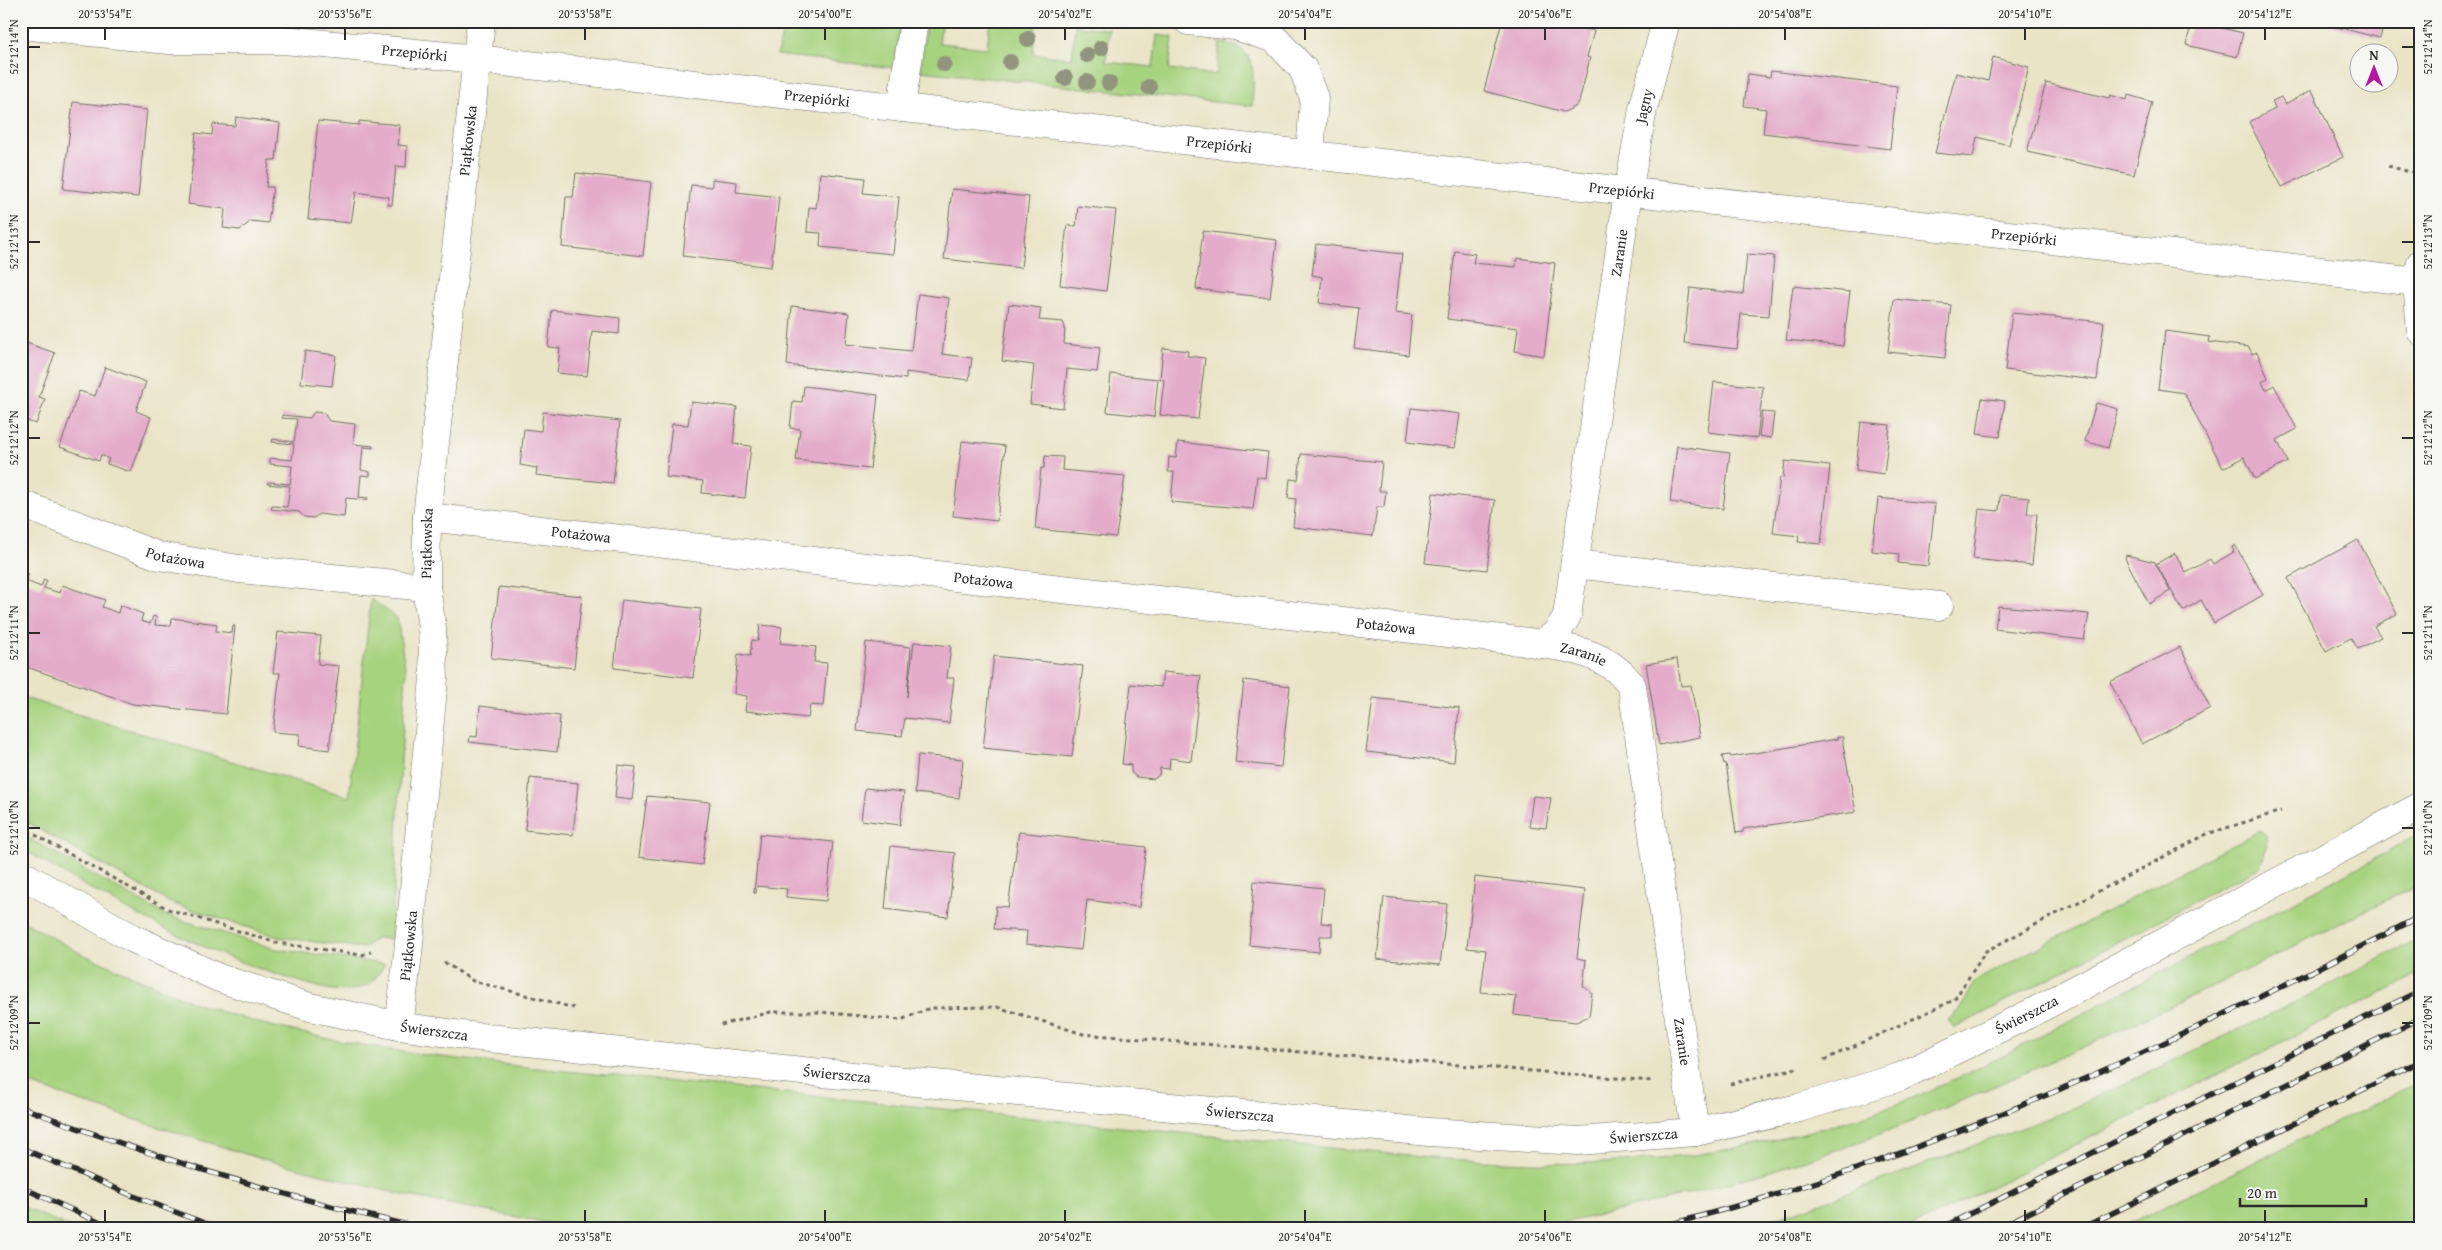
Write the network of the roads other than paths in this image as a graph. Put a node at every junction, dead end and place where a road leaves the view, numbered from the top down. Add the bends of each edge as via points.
1 (481, 21) edge
2 (914, 21) edge
3 (1188, 21) edge
4 (1666, 21) edge
5 (21, 25) edge
6 (276, 30) edge
7 (477, 60) junction
8 (901, 108) junction
9 (1310, 155) junction
10 (1628, 192) junction
11 (2419, 273) edge
12 (2421, 331) edge
13 (21, 504) edge
14 (427, 517) junction
15 (1575, 564) junction
16 (426, 587) junction
17 (1939, 606) dead end
18 (1541, 644) junction
19 (2421, 806) edge
20 (21, 874) edge
21 (399, 1026) junction
22 (1695, 1132) junction

1 - 7 street, Piątkowska
2 - 8 street
3 - 9 street via 1235,26 1275,39 1303,69 1314,98
4 - 10 street, Jagny via 1642,109
5 - 6 street, Przepiórki via 169,40
6 - 7 street, Przepiórki
7 - 8 street, Przepiórki
7 - 14 street, Piątkowska
8 - 9 street, Przepiórki
9 - 10 street, Przepiórki
10 - 11 street, Przepiórki
10 - 15 street, Zaranie
11 - 12 street
13 - 16 street, Potażowa via 159,556 239,569
14 - 16 street, Piątkowska
14 - 18 street, Potażowa
15 - 17 street
15 - 18 street, Zaranie via 1566,616 1556,634
16 - 21 street, Piątkowska via 434,678
18 - 22 street, Zaranie via 1596,656 1622,671 1632,686
19 - 22 street, Świerszcza via 1942,1058 1900,1077 1799,1108
20 - 21 street, Świerszcza via 132,938 219,978 310,1007
21 - 22 street, Świerszcza via 812,1072 1429,1132 1578,1141

